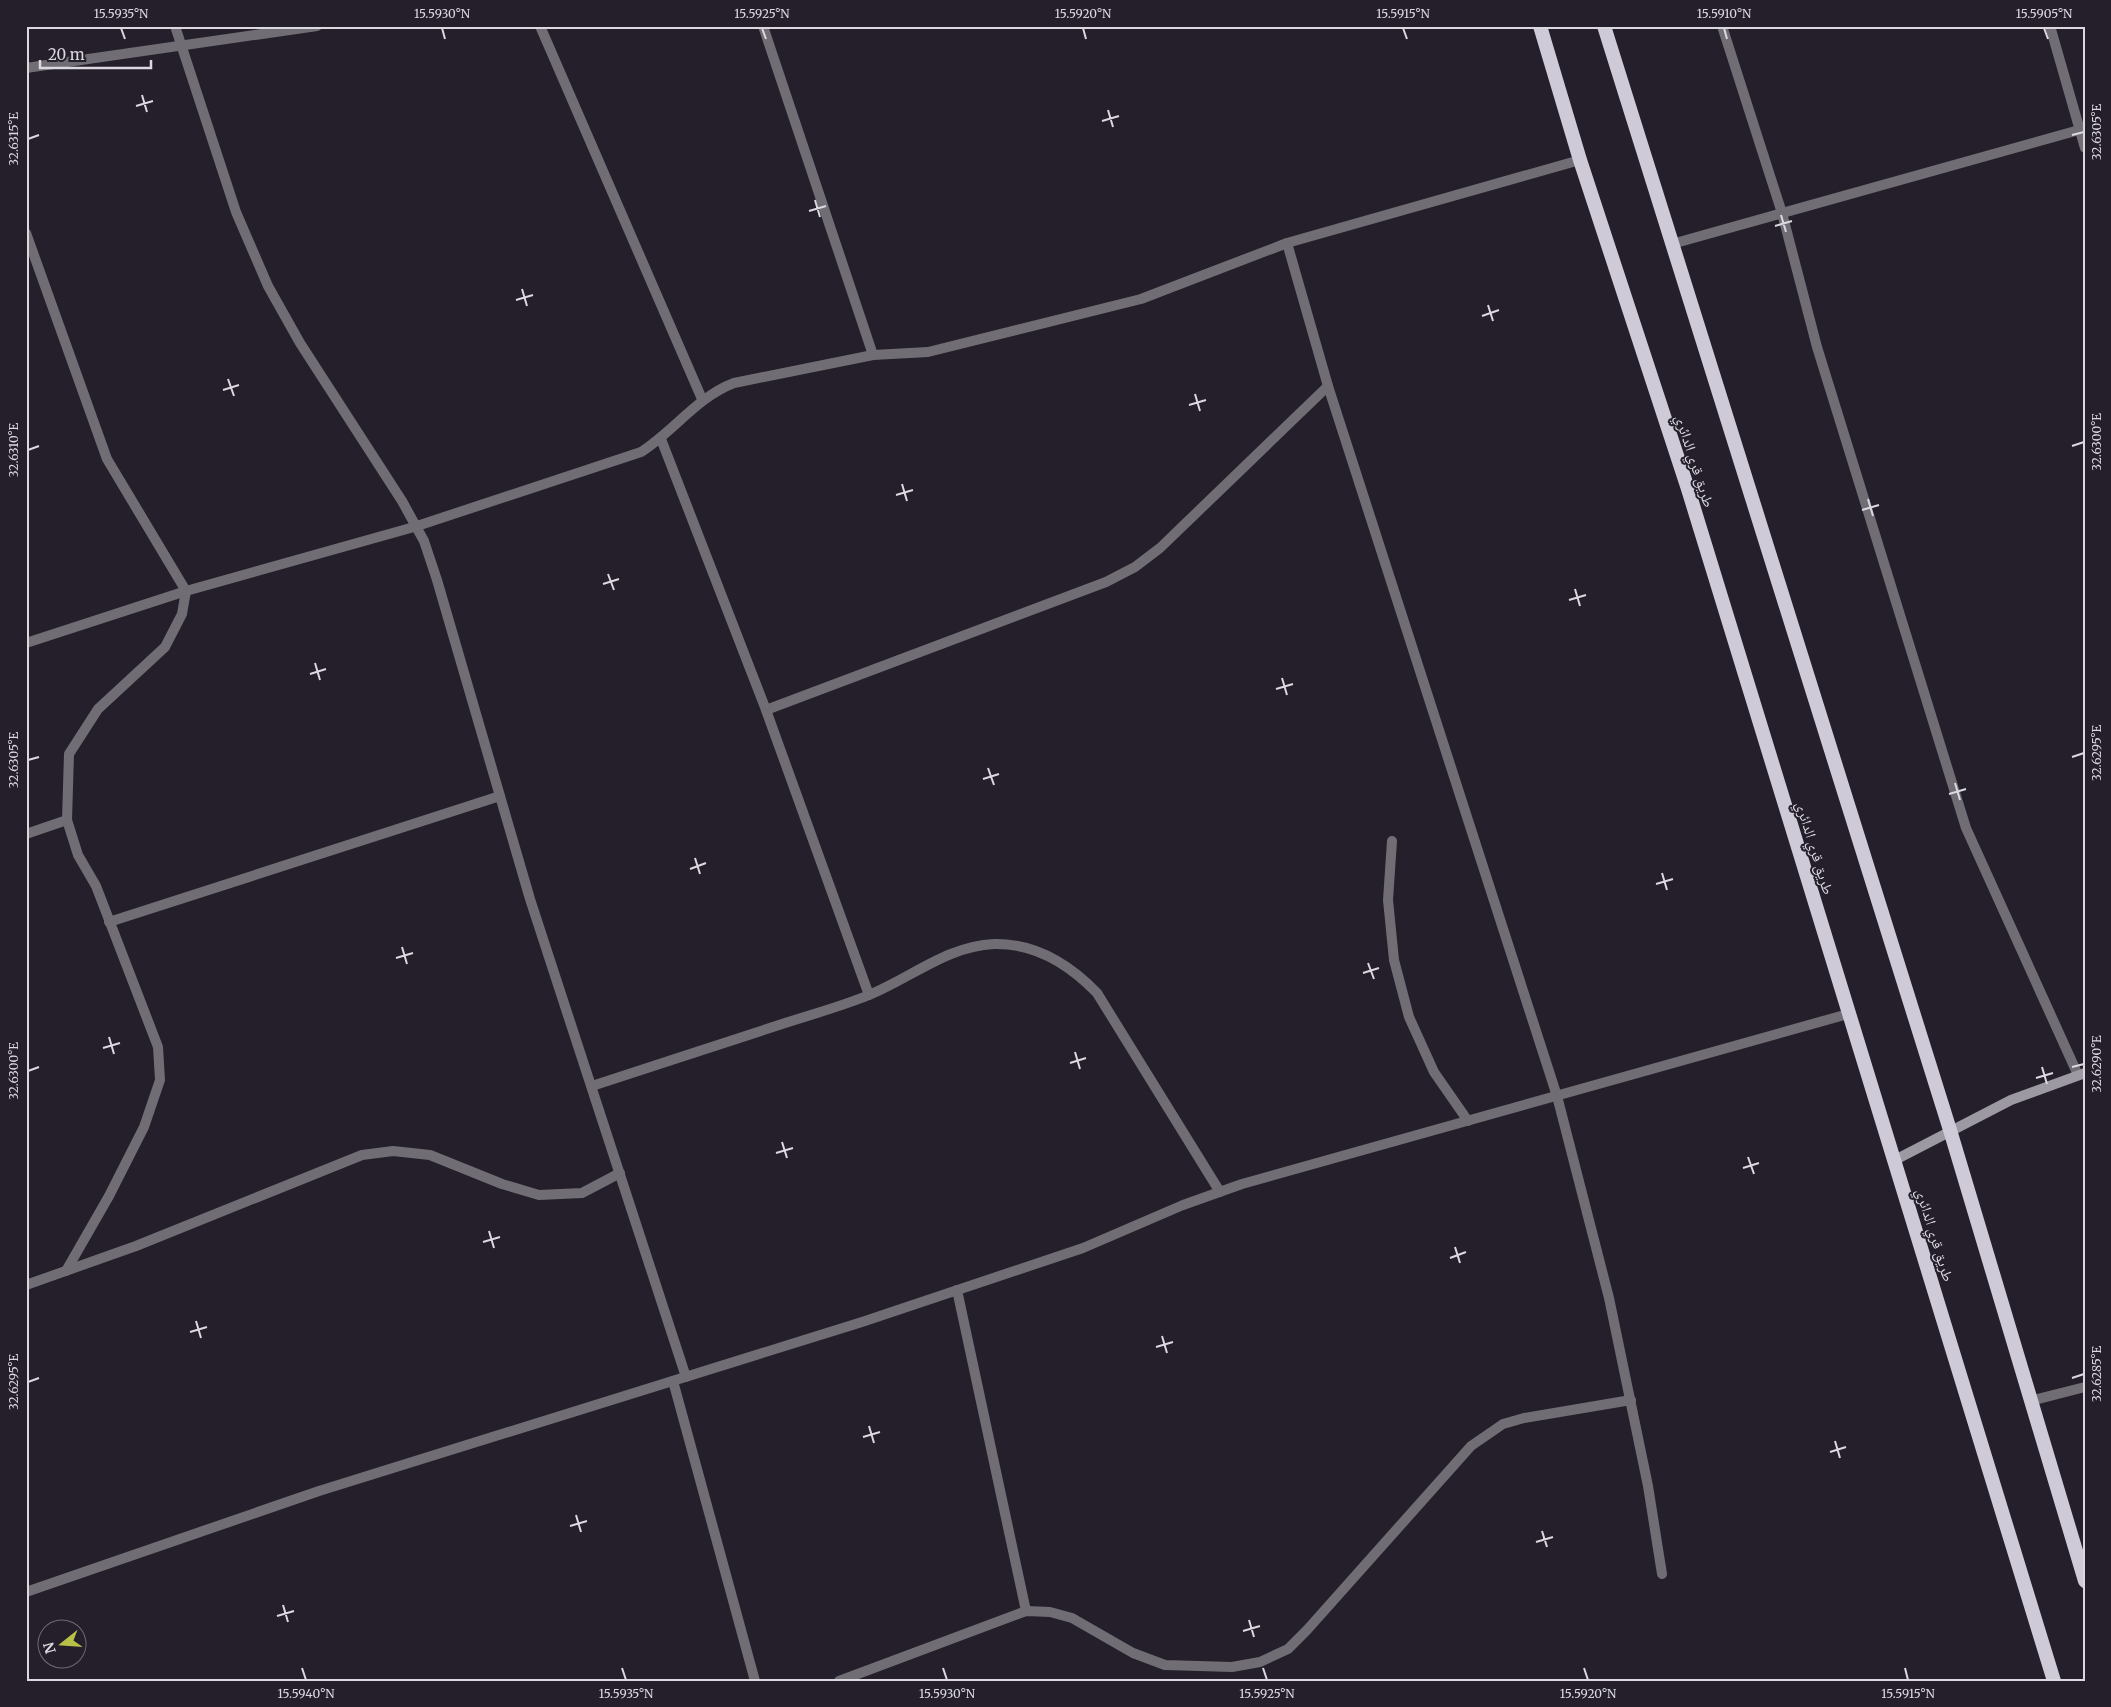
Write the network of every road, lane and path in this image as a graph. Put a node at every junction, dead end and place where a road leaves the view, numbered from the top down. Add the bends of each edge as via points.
1 (175, 26) edge
2 (317, 26) edge
3 (540, 26) edge
4 (763, 26) edge
5 (1540, 26) edge
6 (1604, 26) edge
7 (1722, 26) edge
8 (2050, 26) edge
9 (181, 47) junction
10 (26, 68) edge
11 (2079, 130) junction
12 (2085, 148) edge
13 (1580, 160) junction
14 (1782, 213) junction
15 (26, 233) edge
16 (1287, 244) junction
17 (1672, 244) junction
18 (872, 355) junction
19 (1328, 386) junction
20 (702, 399) junction
21 (661, 439) junction
22 (414, 526) junction
23 (186, 591) junction
24 (26, 643) edge
25 (766, 710) junction
26 (500, 796) junction
27 (67, 820) junction
28 (26, 834) edge
29 (1392, 841) dead end
30 (109, 922) junction
31 (869, 995) junction
32 (1848, 1014) junction
33 (2081, 1074) edge
34 (592, 1086) junction
35 (1557, 1096) junction
36 (1468, 1121) junction
37 (1950, 1130) junction
38 (1895, 1160) junction
39 (620, 1173) junction
40 (1220, 1192) junction
41 (66, 1271) junction
42 (26, 1285) edge
43 (957, 1290) junction
44 (686, 1377) junction
45 (673, 1381) junction
46 (2085, 1387) edge
47 (1631, 1400) junction
48 (2030, 1401) junction
49 (1662, 1574) dead end
50 (2085, 1581) edge
51 (26, 1592) edge
52 (1026, 1611) junction
53 (755, 1681) edge
54 (839, 1681) edge
55 (2054, 1681) edge

1 - 9 street
2 - 9 street
3 - 20 street
4 - 18 street
5 - 13 highway, طريق قري الدائري
6 - 17 highway
7 - 14 street
8 - 11 street
9 - 10 street
9 - 22 street via 236,212 268,286 300,343 402,501
11 - 12 street
11 - 14 street
13 - 16 street
13 - 32 highway, طريق قري الدائري via 1688,489
14 - 17 street
14 - 33 street via 1817,347 1966,828
15 - 23 street via 107,459
16 - 18 street via 1141,299 928,352
16 - 19 street
17 - 37 highway
18 - 20 street via 734,384
19 - 25 street via 1160,548 1135,567 1106,582
19 - 35 street
20 - 21 street
21 - 22 street via 641,452
21 - 25 street
22 - 23 street
22 - 26 street via 424,541 438,580
23 - 24 street
23 - 27 street via 182,614 165,647 98,709 69,754
25 - 31 street
26 - 30 street
26 - 34 street via 530,899
27 - 28 street
27 - 30 street via 78,855 96,886
29 - 36 street via 1388,900 1394,960 1409,1017 1434,1072
30 - 41 street via 158,1047 160,1080 144,1127
31 - 34 street
31 - 40 street via 947,954 971,947 995,944 1019,947 1042,952 1062,963 1097,992
32 - 35 street
32 - 38 highway, طريق قري الدائري
33 - 37 main road via 2011,1100
34 - 39 street
35 - 36 street
35 - 47 street
36 - 40 street
37 - 38 main road
37 - 48 highway
38 - 55 highway, طريق قري الدائري
39 - 41 street via 582,1194 539,1195 430,1155 393,1151 362,1155
39 - 44 street
40 - 43 street via 1083,1248
41 - 42 street
43 - 44 street
43 - 52 street
44 - 45 street
45 - 51 street via 318,1492
45 - 53 street
46 - 48 street
47 - 49 street
47 - 52 street via 1524,1418 1503,1424 1485,1435 1471,1446 1307,1630 1288,1649 1260,1662 1232,1667 1165,1665 1133,1653 1072,1618 1050,1612
48 - 50 highway
52 - 54 street

